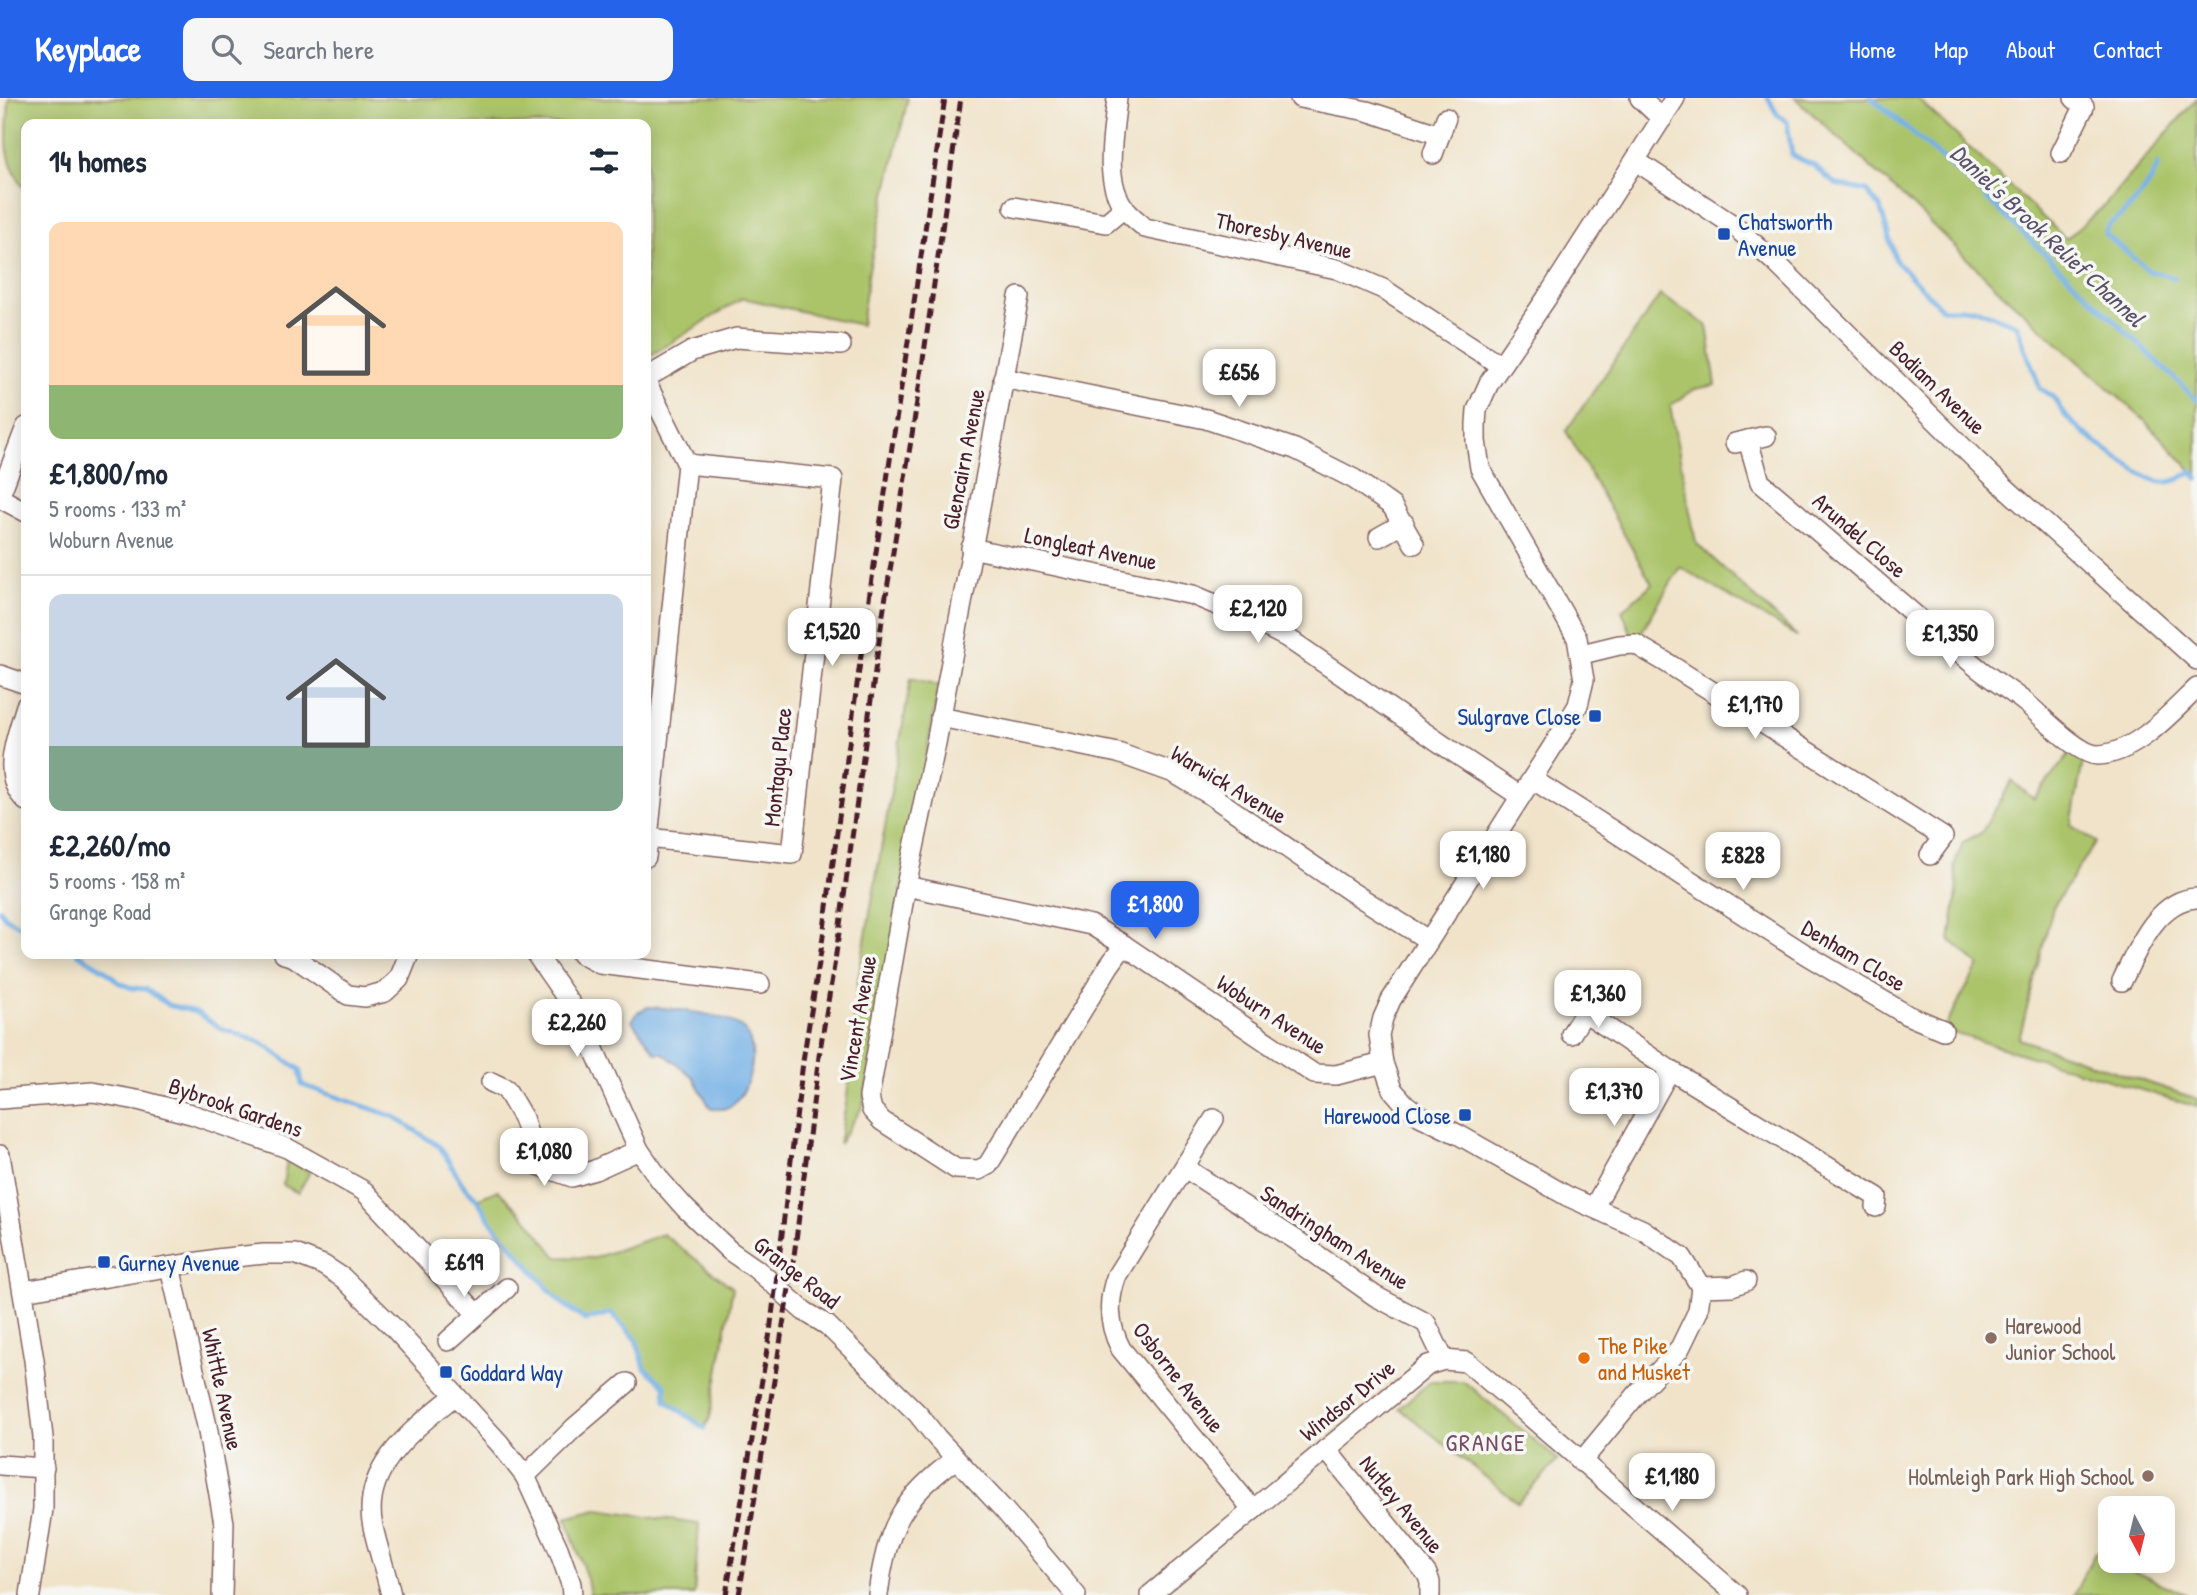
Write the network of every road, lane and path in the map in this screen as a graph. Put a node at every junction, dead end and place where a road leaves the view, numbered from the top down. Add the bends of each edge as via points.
1 (1117, 98) edge
2 (1300, 98) edge
3 (1640, 98) edge
4 (1675, 98) edge
5 (2074, 98) edge
6 (1662, 119) junction
7 (2062, 153) dead end
8 (1433, 154) dead end
9 (1636, 161) junction
10 (1014, 207) dead end
11 (1124, 208) junction
12 (1019, 297) dead end
13 (841, 345) dead end
14 (1500, 365) junction
15 (651, 377) edge
16 (1003, 378) junction
17 (651, 390) edge
18 (21, 439) edge
19 (1750, 440) dead end
20 (687, 464) junction
21 (0, 496) edge
22 (21, 509) edge
23 (1404, 523) junction
24 (1379, 537) dead end
25 (1414, 544) dead end
26 (971, 548) junction
27 (1582, 654) junction
28 (2197, 660) edge
29 (0, 676) edge
30 (21, 682) edge
31 (2197, 688) edge
32 (940, 717) junction
33 (21, 722) edge
34 (651, 760) edge
35 (1532, 779) junction
36 (21, 796) edge
37 (1520, 796) junction
38 (651, 847) edge
39 (1930, 855) dead end
40 (906, 886) junction
41 (2197, 898) edge
42 (1429, 940) junction
43 (1124, 945) junction
44 (297, 959) edge
45 (407, 959) edge
46 (539, 959) edge
47 (590, 959) edge
48 (635, 961) edge
49 (2122, 981) dead end
50 (760, 984) dead end
51 (1943, 1030) dead end
52 (1571, 1034) dead end
53 (1383, 1063) junction
54 (1670, 1070) junction
55 (504, 1083) dead end
56 (0, 1099) edge
57 (1214, 1119) dead end
58 (639, 1150) junction
59 (0, 1155) edge
60 (1185, 1168) junction
61 (1594, 1207) junction
62 (1876, 1207) dead end
63 (170, 1267) junction
64 (1746, 1281) dead end
65 (507, 1287) dead end
66 (1701, 1287) junction
67 (23, 1291) junction
68 (477, 1314) junction
69 (447, 1341) dead end
70 (1444, 1360) junction
71 (627, 1383) dead end
72 (454, 1396) junction
73 (1326, 1449) junction
74 (956, 1459) junction
75 (1581, 1462) junction
76 (0, 1465) edge
77 (44, 1468) junction
78 (525, 1476) junction
79 (1253, 1510) junction
80 (30, 1595) edge
81 (222, 1595) edge
82 (391, 1595) edge
83 (572, 1595) edge
84 (878, 1595) edge
85 (1076, 1595) edge
86 (1150, 1595) edge
87 (1430, 1595) edge
88 (1737, 1595) edge

1 - 11 street via 1112,179
2 - 8 street via 1443,127
3 - 6 street
4 - 6 street
5 - 7 street via 2084,107
6 - 9 street
9 - 14 street
9 - 28 street, Bodiam Avenue via 1733,226 1777,264 1990,474
10 - 11 street via 1106,223
11 - 14 street, Thoresby Avenue via 1145,228 1337,269 1383,289
12 - 16 street, Glencairn Avenue
13 - 15 street via 736,338 692,351
14 - 27 street via 1477,410 1480,468
16 - 23 street, Glencairn Avenue via 1206,419 1295,449 1354,479 1392,506
16 - 26 street, Glencairn Avenue
17 - 20 street
18 - 21 street
19 - 31 street, Arundel Close via 1760,482 2065,739 2094,755 2113,754 2166,718
20 - 34 street
20 - 38 street, Montagu Place via 833,479 792,854
21 - 22 street
23 - 24 street
23 - 25 street, Glencairn Avenue
26 - 32 street, Vincent Avenue
26 - 37 street, Longleat Avenue via 1193,595 1248,618 1286,637
27 - 35 street via 1584,681 1578,705
27 - 39 street via 1635,644 1944,837
29 - 30 street
32 - 40 street, Vincent Avenue
32 - 42 street, Warwick Avenue via 1118,753 1174,773
33 - 36 street via 8,764 12,787
35 - 37 street
35 - 51 street, Denham Close via 1805,954 1907,1015
37 - 42 street
40 - 43 street, Woburn Avenue via 1091,925
40 - 43 street, Vincent Avenue via 869,1097 872,1110 882,1121 956,1169 979,1170 988,1165
41 - 49 street via 2176,902 2145,933
42 - 53 street via 1382,1018
43 - 53 street, Woburn Avenue via 1314,1073 1336,1074
44 - 45 street via 348,996 365,997 385,992 399,979
46 - 58 street, Grange Road via 579,1016
47 - 48 street via 600,964
48 - 50 street
52 - 54 street via 1588,1009
53 - 61 street via 1392,1089 1420,1116
54 - 61 street
54 - 62 street via 1848,1171 1877,1197
55 - 58 street via 523,1118 538,1165 572,1177
56 - 68 street, Bybrook Gardens via 93,1092 191,1114 287,1148 364,1191
57 - 60 street, Osborne Avenue
58 - 74 street, Grange Road via 685,1208 730,1251 827,1325 918,1414
59 - 67 street
60 - 70 street, Sandringham Avenue via 1375,1296 1426,1324
60 - 79 street, Osborne Avenue via 1117,1275 1111,1292 1112,1332 1121,1349
61 - 66 street via 1643,1230 1682,1257
63 - 67 street
63 - 72 street via 273,1253 317,1262 343,1278
63 - 81 street, Whittle Avenue via 224,1523
64 - 66 street
65 - 68 street
66 - 75 street via 1698,1311 1679,1350
67 - 77 street
68 - 69 street
70 - 73 street, Windsor Drive via 1428,1365
70 - 75 street via 1467,1362
71 - 78 street
72 - 78 street
72 - 82 street via 387,1459 373,1486 373,1526
73 - 79 street, Windsor Drive
73 - 87 street, Nutley Avenue via 1427,1574
74 - 84 street via 912,1495 895,1521
74 - 85 street, Grange Road
75 - 88 street
76 - 77 street
77 - 80 street
78 - 83 street via 558,1548
79 - 86 street, Windsor Drive

